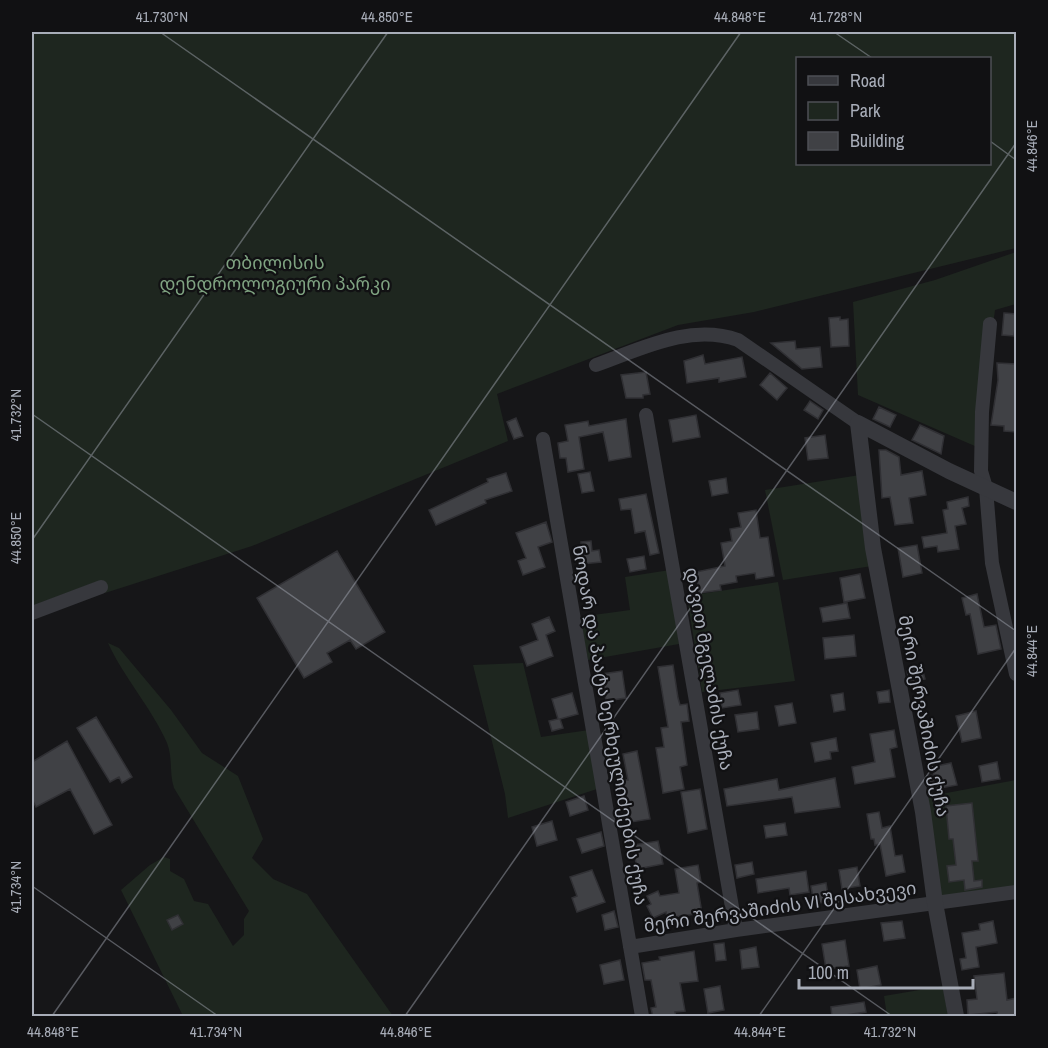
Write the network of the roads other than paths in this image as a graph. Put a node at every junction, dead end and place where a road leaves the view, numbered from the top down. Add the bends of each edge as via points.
1 (990, 324) dead end
2 (596, 365) dead end
3 (646, 415) dead end
4 (858, 423) junction
5 (543, 439) dead end
6 (986, 488) junction
7 (1017, 502) edge
8 (101, 587) dead end
9 (32, 613) edge
10 (1017, 675) edge
11 (1017, 892) edge
12 (935, 903) junction
13 (736, 930) junction
14 (630, 947) junction
15 (642, 1017) edge
16 (956, 1017) edge

1 - 6 street via 981,448
2 - 4 street via 676,337 719,333 738,340
3 - 13 street, დავით მგელაძის ქუჩა
4 - 6 street
4 - 12 street, მერი შერვაშიძის ქუჩა via 873,548 923,812
5 - 14 street, ნოდარ და პაატა ხერხეულიძეების ქუჩა
6 - 7 street
6 - 10 street via 992,563
8 - 9 street
11 - 12 street, მერი შერვაშიძის VI შესახვევი
12 - 13 street, მერი შერვაშიძის VI შესახვევი
12 - 16 street, მერი შერვაშიძის ქუჩა
13 - 14 street, მერი შერვაშიძის VI შესახვევი
14 - 15 street, ნოდარ და პაატა ხერხეულიძეების ქუჩა

